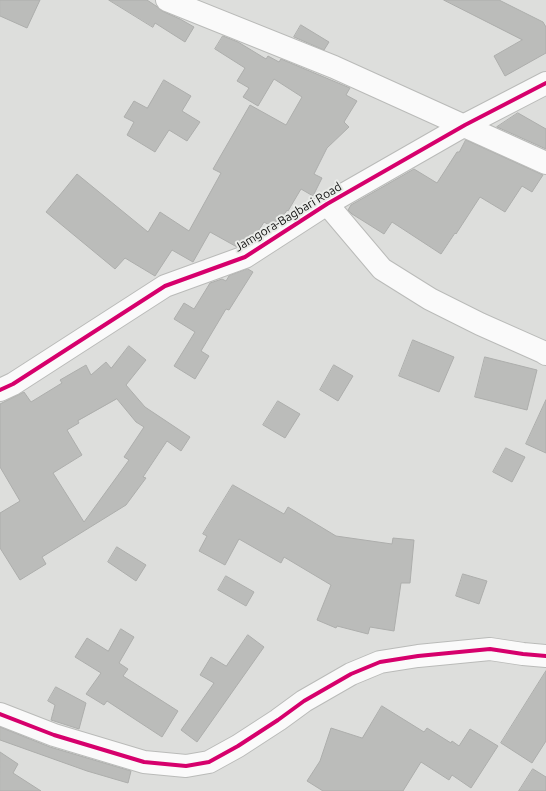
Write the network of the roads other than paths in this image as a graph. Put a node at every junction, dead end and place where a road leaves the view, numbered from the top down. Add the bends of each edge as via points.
1 (167, 0) edge
2 (546, 83) edge
3 (465, 125) junction
4 (546, 163) edge
5 (327, 204) junction
6 (546, 354) edge
7 (0, 390) edge
8 (546, 656) edge
9 (0, 714) edge

1 - 3 street via 334,67
2 - 3 street, Jamgora-Bagbari Road
3 - 4 street
3 - 5 street, Jamgora-Bagbari Road
5 - 6 street via 382,269 430,299
5 - 7 street, Jamgora-Bagbari Road via 245,257 165,286
8 - 9 street via 490,649 380,662 351,674 304,701 272,724 209,762 186,766 144,762 54,735

